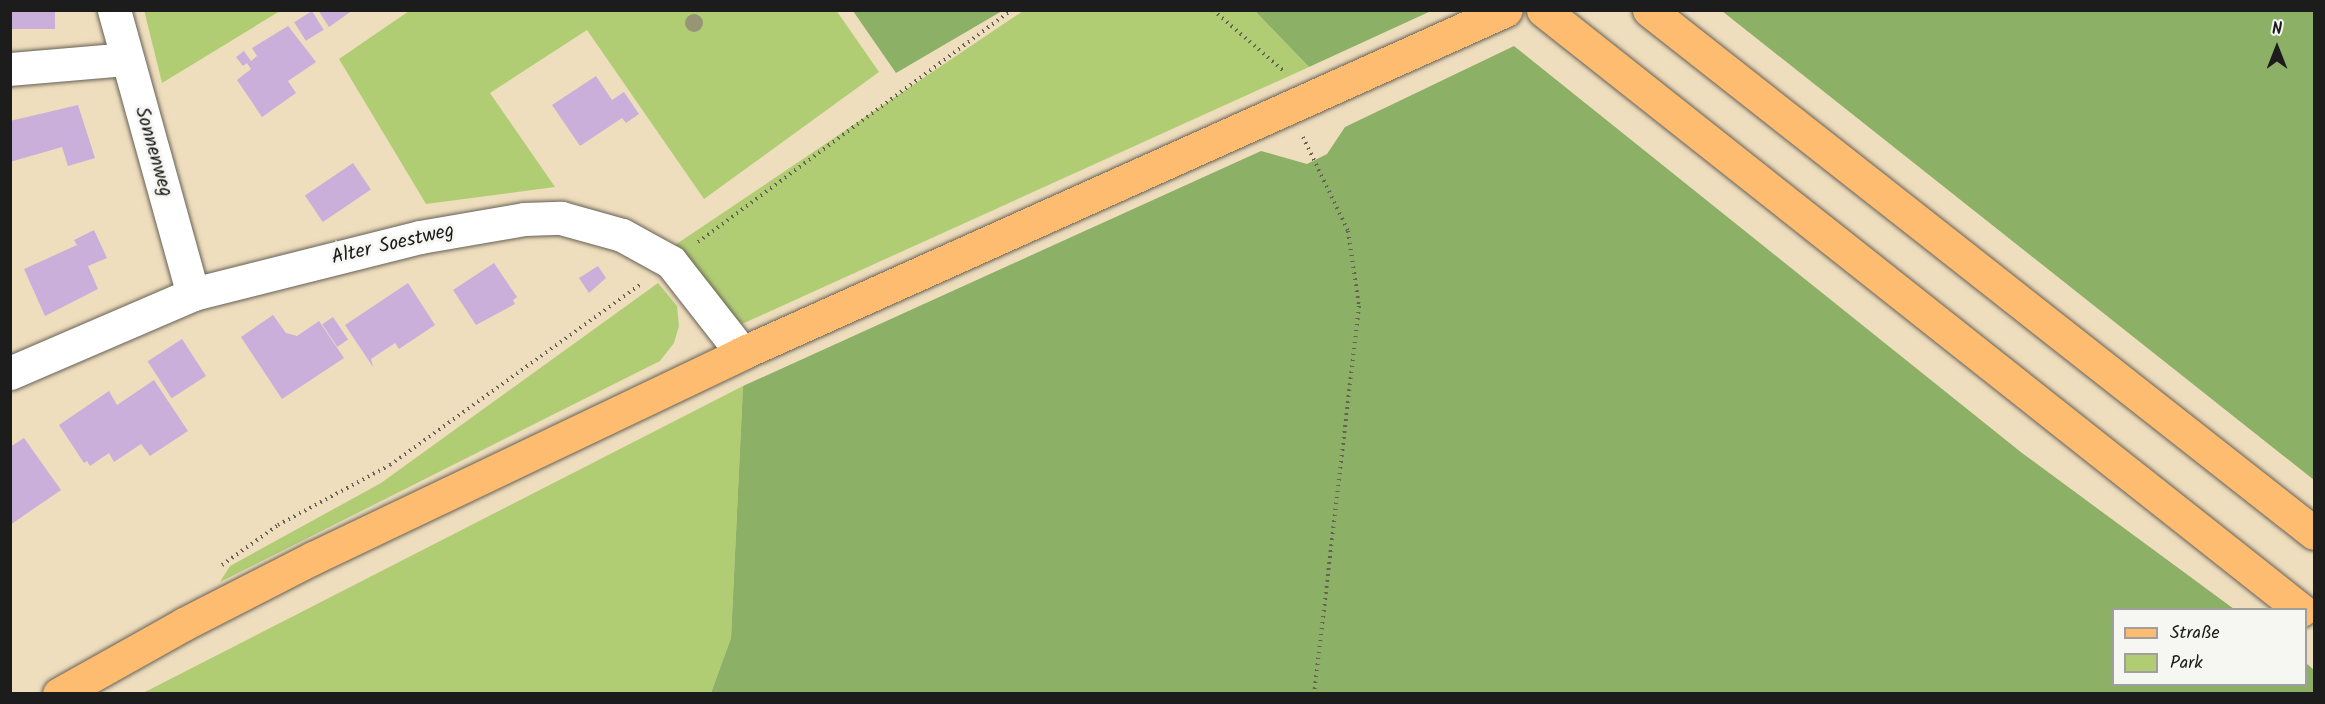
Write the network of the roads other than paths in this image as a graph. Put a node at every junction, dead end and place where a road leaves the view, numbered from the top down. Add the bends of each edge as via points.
1 (114, 10) edge
2 (1506, 10) edge
3 (1543, 10) edge
4 (1649, 10) edge
5 (127, 59) junction
6 (10, 69) edge
7 (193, 294) junction
8 (742, 353) junction
9 (10, 373) edge
10 (2314, 533) edge
11 (2300, 608) edge
12 (59, 693) edge

1 - 5 street, Sonnenweg
2 - 8 main road via 1323,94 1291,94
3 - 11 main road
4 - 10 main road
5 - 6 street
5 - 7 street, Sonnenweg
7 - 8 street, Alter Soestweg via 420,237 524,219 561,218 595,224 671,262
7 - 9 street, Alter Soestweg
8 - 12 main road via 313,558

